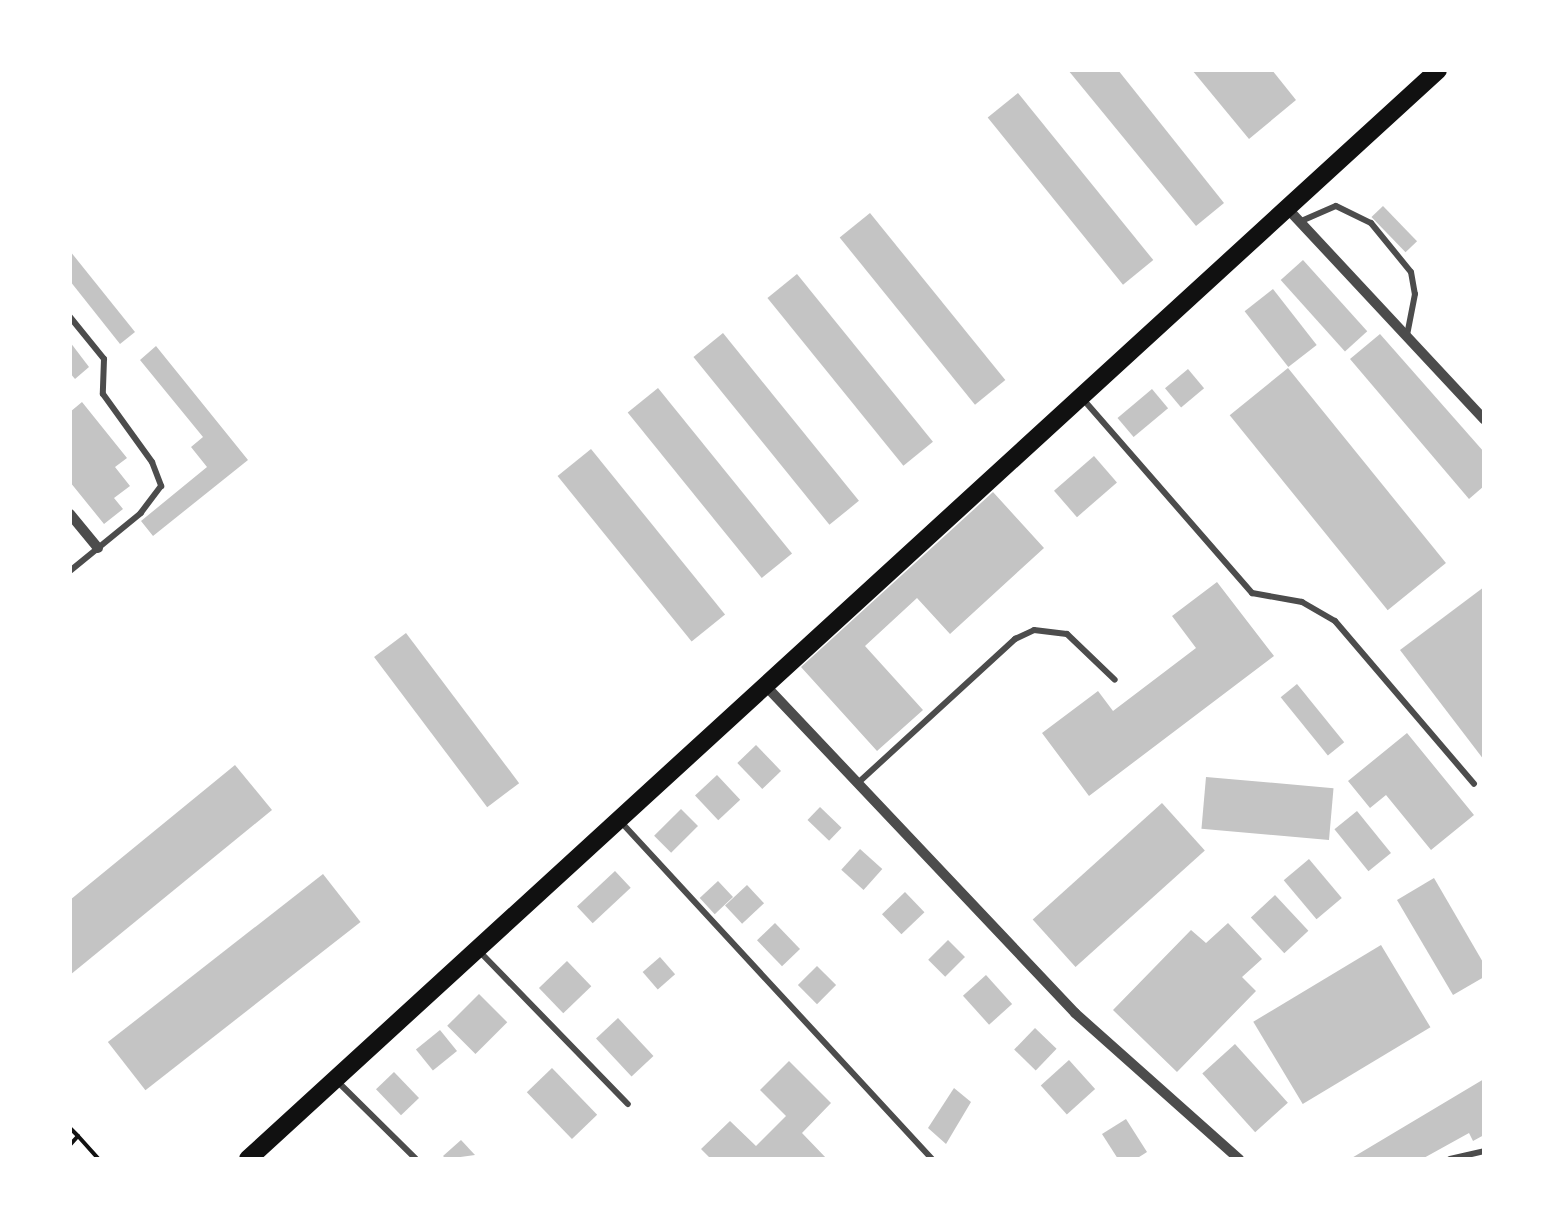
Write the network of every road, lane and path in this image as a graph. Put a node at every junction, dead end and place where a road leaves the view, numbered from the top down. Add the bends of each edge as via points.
1 (1438, 70) edge
2 (1293, 215) junction
3 (70, 317) edge
4 (1406, 341) junction
5 (1081, 397) junction
6 (1484, 419) edge
7 (70, 514) edge
8 (98, 548) junction
9 (70, 571) edge
10 (1115, 680) dead end
11 (763, 684) junction
12 (858, 782) junction
13 (1474, 784) dead end
14 (620, 822) junction
15 (479, 951) junction
16 (338, 1082) junction
17 (628, 1104) dead end
18 (70, 1128) edge
19 (78, 1136) junction
20 (70, 1144) edge
21 (1484, 1151) edge
22 (98, 1159) edge
23 (248, 1159) edge
24 (416, 1159) edge
25 (932, 1159) edge
26 (1239, 1159) edge
27 (1450, 1159) edge

1 - 2 main road
2 - 4 street
2 - 4 lane via 1336,206 1371,222 1399,252 1415,294
2 - 5 main road
3 - 8 lane via 104,359 103,394 152,462 160,486 141,513
4 - 6 street
5 - 11 main road
5 - 13 lane via 1252,592 1302,602 1335,621
7 - 8 street
8 - 9 lane
10 - 12 lane via 1067,634 1034,630 1015,639
11 - 12 street
11 - 14 main road
12 - 26 street via 1075,1013
14 - 15 main road
14 - 25 lane
15 - 16 main road
15 - 17 lane
16 - 23 main road
16 - 24 lane
18 - 19 path
19 - 20 path
19 - 22 path
21 - 27 lane

